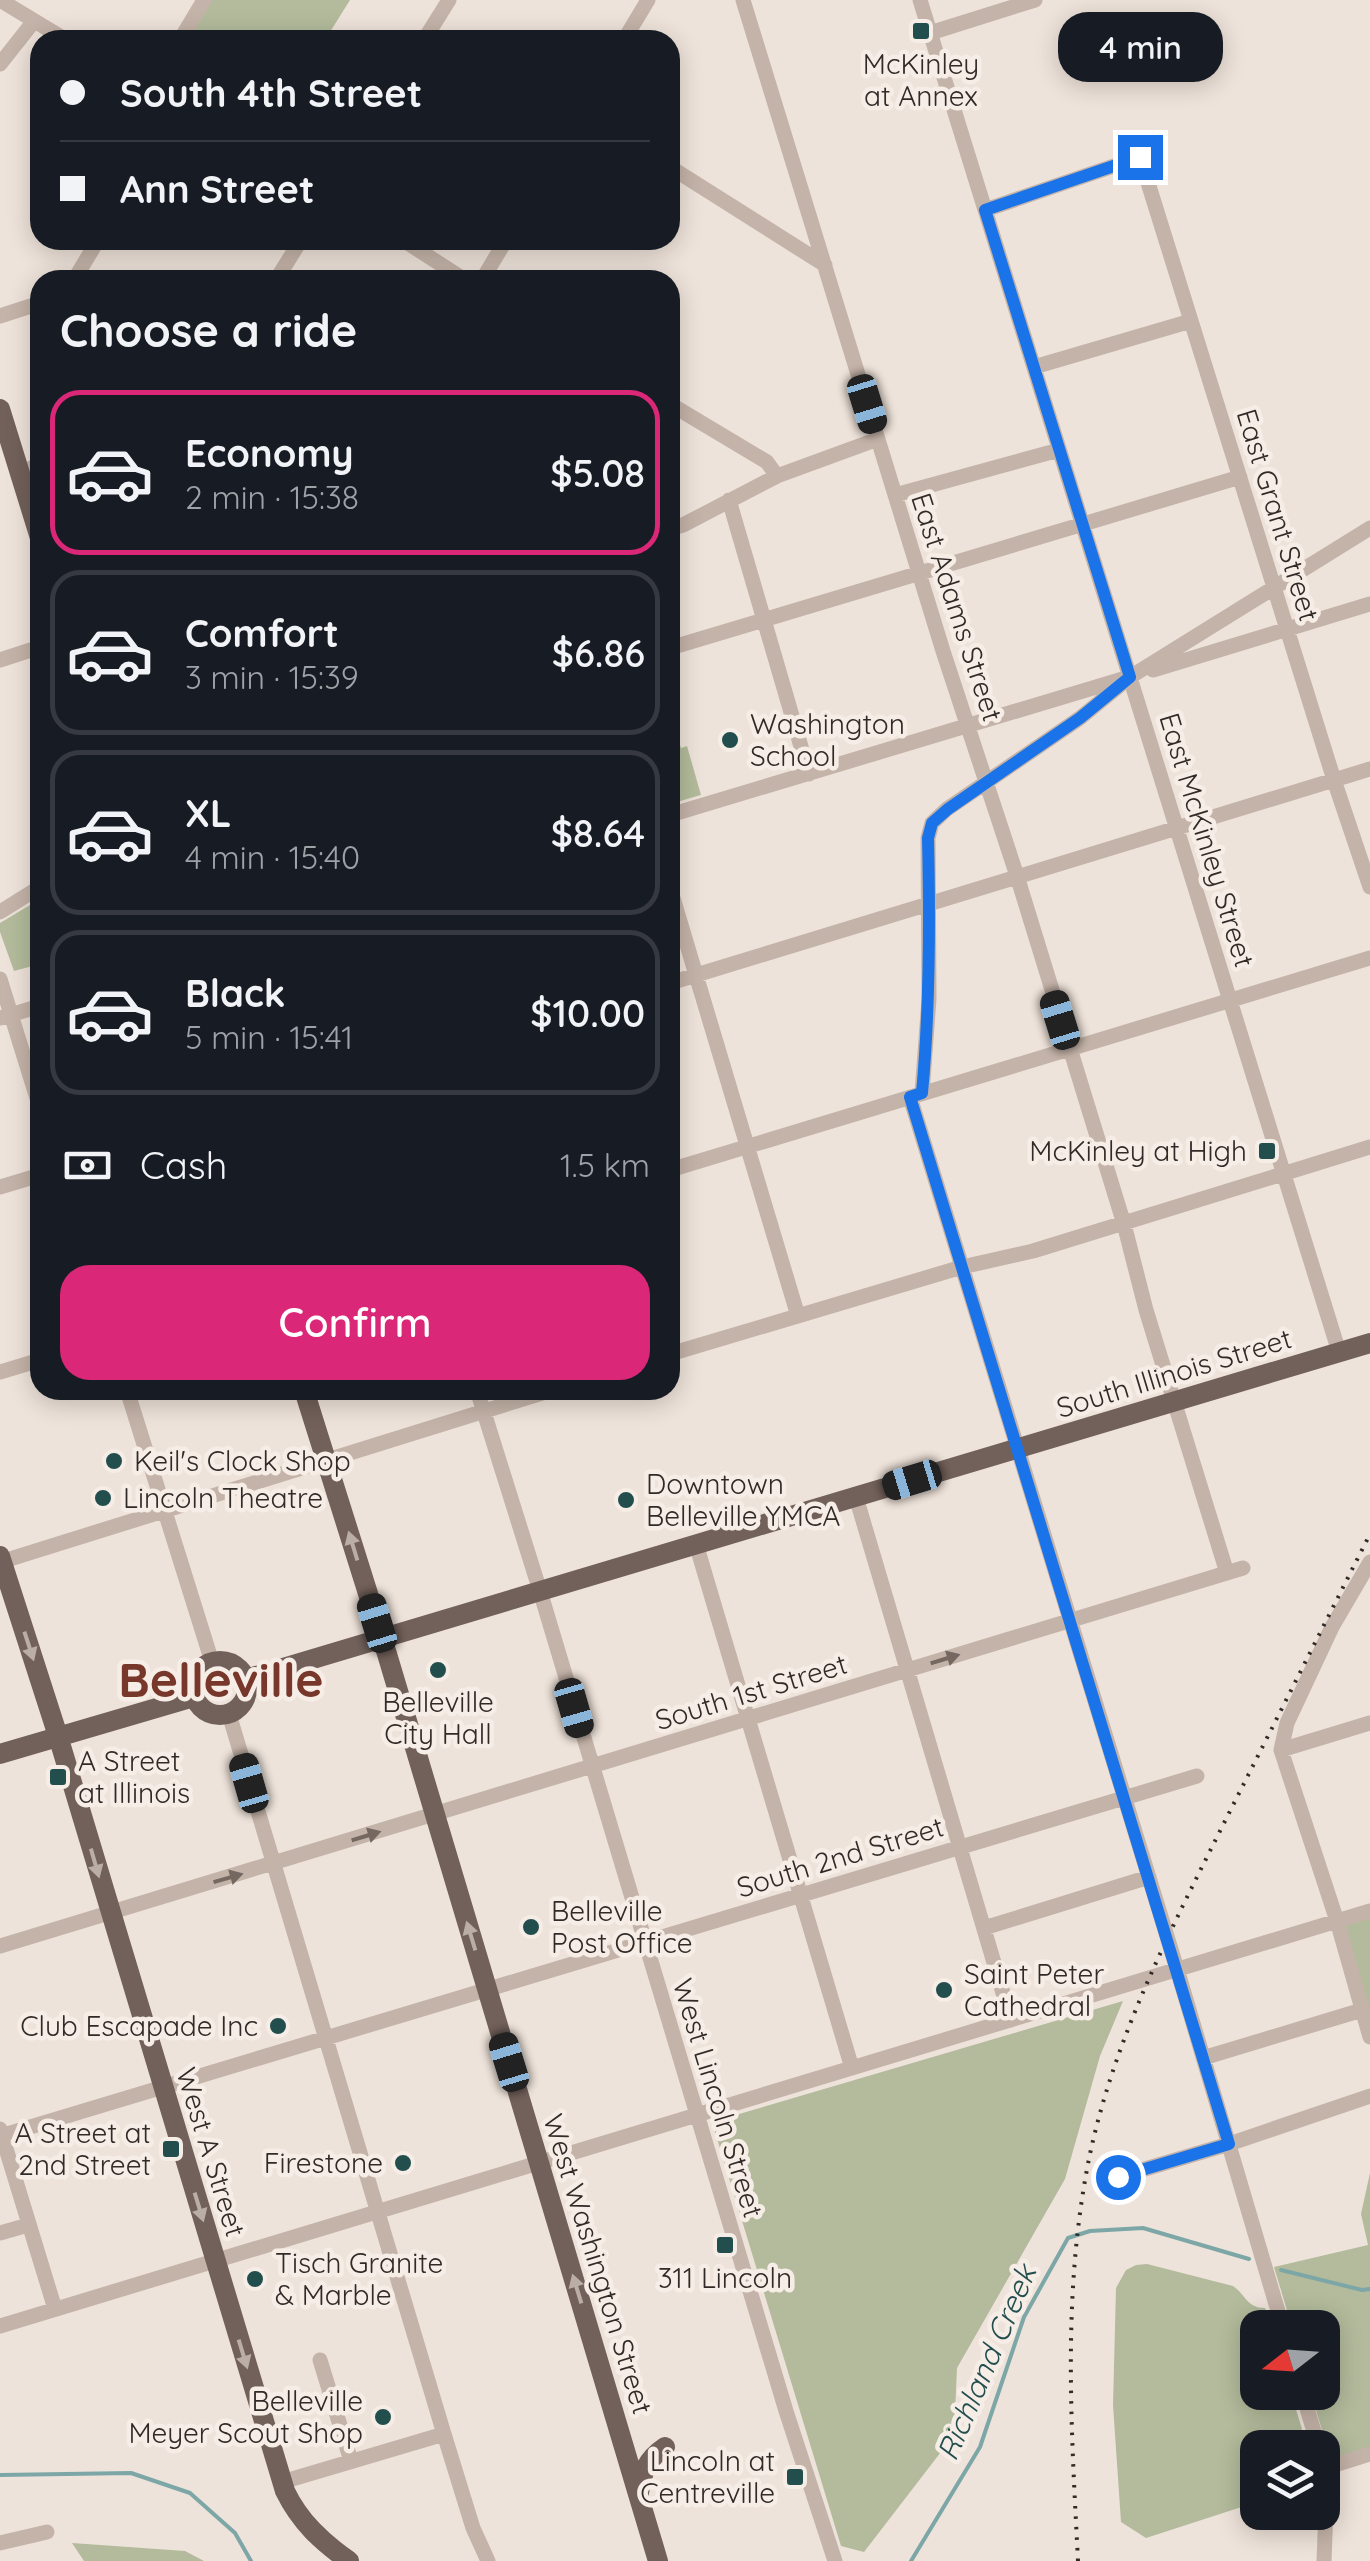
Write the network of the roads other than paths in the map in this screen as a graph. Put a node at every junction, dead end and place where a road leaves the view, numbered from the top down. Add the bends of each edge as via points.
1 (0, 0) edge
2 (204, 0) edge
3 (448, 0) edge
4 (743, 0) edge
5 (920, 0) edge
6 (1035, 0) edge
7 (643, 2) edge
8 (34, 21) junction
9 (49, 30) edge
10 (186, 30) edge
11 (430, 30) edge
12 (629, 30) edge
13 (930, 33) junction
14 (0, 64) edge
15 (680, 173) edge
16 (985, 210) junction
17 (419, 250) edge
18 (824, 265) junction
19 (450, 270) edge
20 (30, 306) edge
21 (0, 316) edge
22 (1191, 321) junction
23 (1034, 367) junction
24 (0, 409) edge
25 (680, 410) edge
26 (878, 439) junction
27 (1059, 450) junction
28 (30, 468) edge
29 (20, 472) junction
30 (777, 476) junction
31 (1240, 477) junction
32 (895, 495) junction
33 (729, 500) junction
34 (30, 505) edge
35 (1082, 524) junction
36 (680, 526) edge
37 (1370, 528) edge
38 (918, 573) junction
39 (1274, 588) junction
40 (1370, 604) edge
41 (764, 620) junction
42 (1287, 629) junction
43 (680, 645) edge
44 (30, 650) edge
45 (0, 660) edge
46 (1130, 677) junction
47 (968, 725) junction
48 (1370, 769) edge
49 (809, 774) junction
50 (1334, 780) junction
51 (986, 782) junction
52 (680, 812) edge
53 (1177, 828) junction
54 (1017, 876) junction
55 (1370, 887) edge
56 (30, 893) edge
57 (929, 904) junction
58 (0, 912) edge
59 (680, 921) edge
60 (1370, 958) edge
61 (696, 975) junction
62 (0, 979) edge
63 (680, 980) edge
64 (1231, 1001) junction
65 (30, 1009) edge
66 (6, 1016) edge
67 (1069, 1049) junction
68 (30, 1081) edge
69 (916, 1095) junction
70 (747, 1146) junction
71 (1370, 1147) edge
72 (680, 1167) edge
73 (1284, 1174) junction
74 (30, 1178) edge
75 (0, 1187) edge
76 (1124, 1224) junction
77 (962, 1266) junction
78 (798, 1316) junction
79 (1370, 1343) edge
80 (680, 1351) edge
81 (1339, 1352) junction
82 (30, 1363) edge
83 (0, 1372) edge
84 (130, 1400) edge
85 (307, 1400) edge
86 (480, 1400) edge
87 (519, 1400) edge
88 (1174, 1401) junction
89 (483, 1411) junction
90 (1018, 1448) junction
91 (326, 1459) junction
92 (856, 1497) junction
93 (164, 1511) junction
94 (696, 1544) junction
95 (0, 1560) edge
96 (1370, 1562) edge
97 (1235, 1570) joint
98 (540, 1591) junction
99 (1071, 1621) junction
100 (382, 1638) junction
101 (212, 1662) junction
102 (908, 1671) junction
103 (246, 1680) junction
104 (194, 1697) junction
105 (229, 1714) junction
106 (748, 1718) junction
107 (1370, 1723) edge
108 (58, 1736) junction
109 (1281, 1750) junction
110 (0, 1754) edge
111 (592, 1766) junction
112 (1197, 1776) dead end
113 (1124, 1797) junction
114 (434, 1814) junction
115 (960, 1847) junction
116 (273, 1865) junction
117 (1149, 1878) junction
118 (800, 1895) junction
119 (1370, 1912) edge
120 (110, 1913) junction
121 (1337, 1921) junction
122 (984, 1928) junction
123 (645, 1942) junction
124 (0, 1946) edge
125 (1177, 1969) junction
126 (487, 1990) junction
127 (1362, 2010) junction
128 (1012, 2020) junction
129 (1370, 2036) edge
130 (325, 2039) junction
131 (1203, 2058) junction
132 (852, 2068) junction
133 (163, 2089) junction
134 (1370, 2096) edge
135 (696, 2115) junction
136 (1, 2134) edge
137 (1229, 2144) junction
138 (540, 2163) junction
139 (1118, 2177) dead end
140 (378, 2213) junction
141 (28, 2225) junction
142 (0, 2233) edge
143 (215, 2261) junction
144 (54, 2310) junction
145 (1278, 2310) edge
146 (0, 2326) edge
147 (320, 2360) dead end
148 (444, 2434) junction
149 (665, 2447) dead end
150 (1370, 2454) edge
151 (1340, 2460) edge
152 (352, 2461) junction
153 (282, 2482) junction
154 (639, 2495) junction
155 (473, 2528) junction
156 (1325, 2530) edge
157 (47, 2532) dead end
158 (0, 2543) edge
159 (350, 2561) edge
160 (477, 2561) edge
161 (488, 2561) edge
162 (658, 2561) edge
163 (835, 2561) edge
164 (1324, 2561) edge

1 - 8 street
2 - 10 street
3 - 11 street
4 - 18 street, East Adams Street
5 - 13 street, East McKinley Street
6 - 13 street
7 - 12 street
8 - 9 street
8 - 14 street
13 - 16 street, East McKinley Street
15 - 18 street
16 - 22 street, East Grant Street via 1140,157
16 - 23 street, East McKinley Street
17 - 19 street
18 - 26 street, East Adams Street
20 - 21 street
22 - 23 street
22 - 31 street, East Grant Street
23 - 27 street, East McKinley Street
24 - 29 main road
25 - 30 street via 767,462
26 - 30 street
26 - 32 street, East Adams Street
27 - 32 street
27 - 35 street, East McKinley Street
28 - 29 street
29 - 34 main road
30 - 33 street
31 - 35 street
31 - 39 street, East Grant Street
32 - 38 street, East Adams Street
33 - 36 street
33 - 41 street
35 - 38 street
35 - 46 street, East McKinley Street
37 - 39 street
38 - 41 street
38 - 47 street, East Adams Street
39 - 42 street, East Grant Street
39 - 46 street
40 - 42 street
41 - 43 street
41 - 49 street
42 - 46 street
42 - 50 street, East Grant Street
44 - 45 street
46 - 47 street
46 - 51 street
46 - 53 street, East McKinley Street
47 - 49 street
47 - 51 street, East Adams Street
48 - 50 street
49 - 52 street
50 - 53 street
50 - 55 street, East Grant Street
51 - 54 street, East Adams Street
51 - 57 street via 932,823
53 - 54 street
53 - 64 street, East McKinley Street
54 - 57 street
54 - 67 street, East Adams Street
56 - 58 street
57 - 61 street
57 - 69 street via 929,998
59 - 61 street
60 - 64 street
61 - 63 street
61 - 70 street
62 - 66 street
64 - 67 street
64 - 73 street, East McKinley Street
65 - 66 street
66 - 68 street
67 - 69 street
67 - 76 street, East Adams Street
69 - 70 street
69 - 77 street
70 - 72 street
70 - 78 street
71 - 73 street
73 - 76 street
73 - 81 street, East McKinley Street
74 - 75 street
76 - 77 street
76 - 88 street, East Adams Street
77 - 78 street
77 - 90 street
78 - 80 street
79 - 81 main road, South Illinois Street
81 - 88 main road, South Illinois Street
82 - 83 street
84 - 93 street
85 - 91 main road, West Washington Street
86 - 89 street, West Lincoln Street
87 - 89 street
88 - 90 main road, South Illinois Street
88 - 97 street, East Adams Street
89 - 91 street
89 - 98 street, West Lincoln Street
90 - 92 main road, South Illinois Street
90 - 99 street
91 - 93 street
100 -> 91 main road, West Washington Street
92 - 94 main road, South Illinois Street
92 - 102 street
93 - 95 street
93 - 101 street
94 - 98 main road, South Illinois Street
94 - 106 street
95 -> 108 main road, West A Street
96 - 109 street via 1287,1722
97 - 99 street, South 1st Street
98 - 100 main road, South Illinois Street
98 - 111 street, West Lincoln Street
102 -> 99 street, South 1st Street
99 - 113 street
100 - 103 main road, South Illinois Street
100 - 114 main road, West Washington Street
101 - 103 main road via 234,1665
101 - 104 main road via 195,1678
102 - 106 street, South 1st Street
102 - 115 street
103 - 105 main road via 246,1698
104 - 105 main road via 207,1712
104 - 108 main road
105 - 116 street
106 - 111 street, South 1st Street
106 - 118 street
107 - 109 street
108 - 110 main road
108 -> 120 main road, West A Street
109 - 121 street
111 - 114 street, South 1st Street
111 - 123 street, West Lincoln Street
112 - 113 street, South 2nd Street
113 - 115 street, South 2nd Street
113 - 117 street
116 -> 114 street, South 1st Street
126 -> 114 main road, West Washington Street
115 - 118 street, South 2nd Street
115 - 122 street
120 -> 116 street, South 1st Street
116 - 130 street
117 - 122 street
117 - 125 street
118 - 123 street, South 2nd Street
118 - 132 street
119 - 121 street
120 - 124 street, South 1st Street
120 - 133 main road, West A Street
121 - 125 street
121 - 127 street
122 - 128 street
123 - 126 street, South 2nd Street
123 - 135 street, West Lincoln Street
125 - 128 street
125 - 131 street
126 - 130 street, South 2nd Street
126 - 138 main road, West Washington Street
127 - 129 street
127 - 131 street
128 - 132 street
130 - 133 street, South 2nd Street
130 - 140 street
131 - 137 street
132 - 135 street
133 - 136 street, South 2nd Street
133 -> 143 main road, West A Street
134 - 137 street
135 - 138 street
135 - 163 street, West Lincoln Street
136 - 141 street
137 - 139 street
137 - 145 street
138 - 140 street
154 -> 138 main road, West Washington Street
140 - 143 street
140 - 148 street
141 - 142 street
141 - 144 street
143 - 144 street
143 -> 153 main road, West A Street
144 - 146 street
147 - 152 street
148 - 152 street
148 - 155 street
149 - 154 main road via 646,2465
150 - 151 street
152 - 153 street
153 - 159 main road, West A Street via 311,2531
154 - 162 main road, West Washington Street
155 - 160 street
155 - 161 street
156 - 164 street
157 - 158 street

